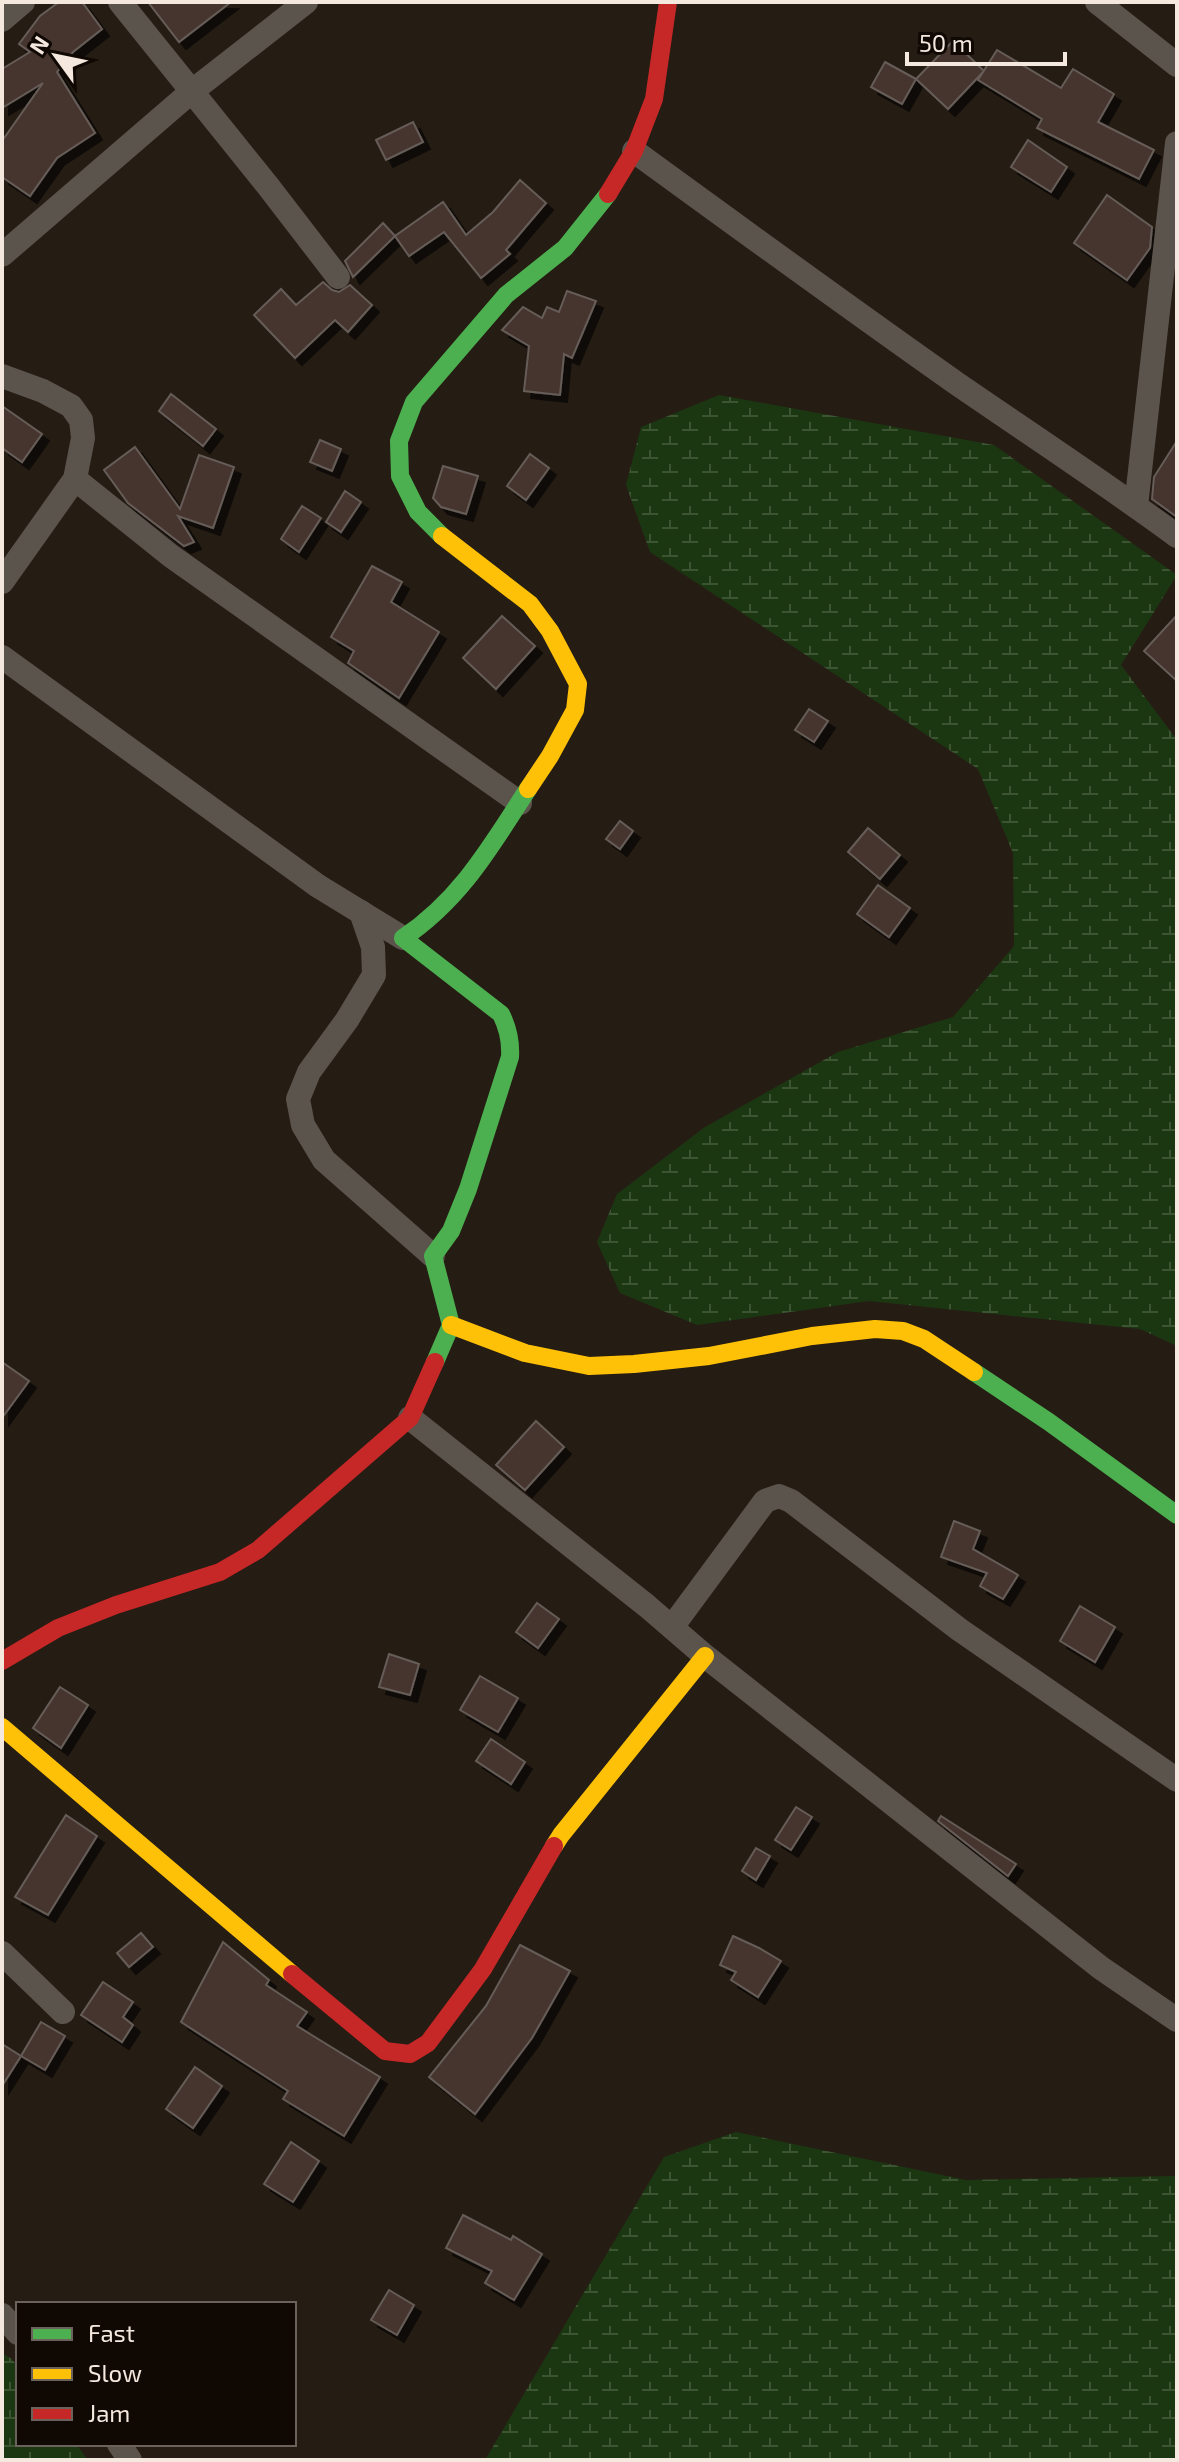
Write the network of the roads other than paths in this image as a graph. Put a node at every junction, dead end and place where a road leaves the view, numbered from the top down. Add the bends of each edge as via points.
1 (23, 2) edge
2 (120, 2) edge
3 (306, 2) edge
4 (668, 2) edge
5 (1097, 2) edge
6 (2, 20) edge
7 (1177, 65) edge
8 (191, 92) junction
9 (1177, 143) edge
10 (634, 151) junction
11 (2, 255) edge
12 (338, 277) dead end
13 (1169, 295) edge
14 (2, 376) edge
15 (75, 479) junction
16 (1136, 506) junction
17 (1177, 536) edge
18 (2, 582) edge
19 (2, 657) edge
20 (520, 803) junction
21 (361, 912) junction
22 (403, 938) junction
23 (433, 1256) junction
24 (451, 1325) junction
25 (410, 1418) junction
26 (1177, 1515) edge
27 (672, 1627) junction
28 (705, 1656) junction
29 (2, 1661) edge
30 (2, 1727) edge
31 (1177, 1780) edge
32 (2, 1953) edge
33 (63, 2012) dead end
34 (1177, 2020) edge
35 (2, 2315) edge
36 (16, 2331) edge

1 - 6 street
2 - 8 street
3 - 8 street
4 - 10 street via 654,99
5 - 7 street
8 - 11 street
8 - 12 street
9 - 13 street
10 - 16 street
10 - 20 street via 565,248 506,295 414,402 399,441 400,476 418,512 530,604 578,684 575,710
13 - 16 street
14 - 15 street via 71,406 81,420
15 - 18 street
15 - 20 street via 171,556
16 - 17 street
19 - 21 street
20 - 22 street via 468,880 427,922
21 - 22 street
21 - 23 street via 373,947 374,975 309,1072 298,1099 303,1125 324,1160
22 - 23 street via 501,1014 511,1043 468,1189 451,1231
23 - 24 street
24 - 25 street
24 - 26 street via 525,1353 589,1366 709,1356 812,1336 903,1331 924,1339 1049,1422
25 - 27 street
25 - 29 street via 258,1550 233,1565 58,1628
27 - 28 street
27 - 31 street via 765,1501 779,1496
28 - 30 street via 561,1835 483,1969 428,2043 410,2054 385,2051
28 - 34 street via 1101,1968
32 - 33 street
35 - 36 street

